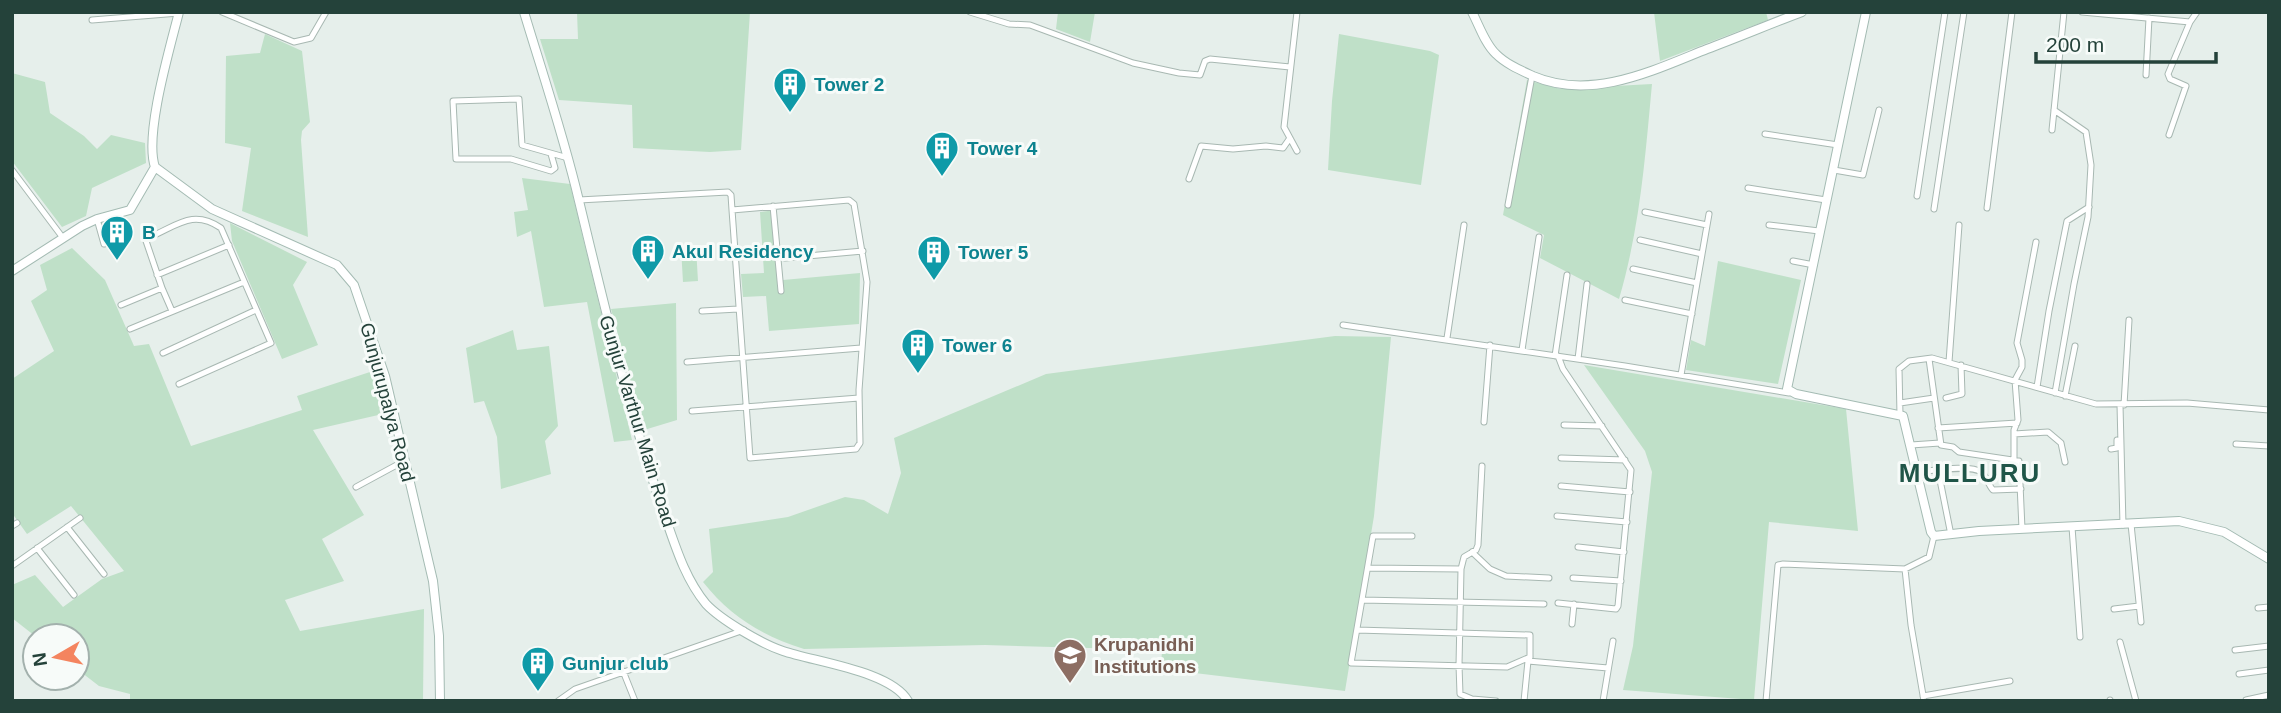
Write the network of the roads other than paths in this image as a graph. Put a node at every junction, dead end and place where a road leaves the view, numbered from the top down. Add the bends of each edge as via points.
1 (222, 12) edge
2 (327, 12) edge
3 (524, 12) edge
4 (970, 12) edge
5 (1297, 12) edge
6 (1472, 12) edge
7 (1802, 12) edge
8 (1866, 12) edge
9 (1945, 12) edge
10 (1964, 12) edge
11 (2012, 12) edge
12 (2064, 12) edge
13 (2082, 12) edge
14 (2197, 12) edge
15 (179, 13) edge
16 (2149, 18) junction
17 (92, 20) dead end
18 (2190, 22) junction
19 (1290, 67) junction
20 (2146, 75) dead end
21 (1532, 76) junction
22 (1879, 110) dead end
23 (2054, 110) junction
24 (2052, 130) dead end
25 (1765, 134) dead end
26 (2169, 135) dead end
27 (1290, 138) junction
28 (522, 145) junction
29 (1838, 145) junction
30 (1297, 151) dead end
31 (551, 154) junction
32 (569, 161) junction
33 (520, 162) junction
34 (553, 162) junction
35 (155, 167) junction
36 (12, 170) edge
37 (1834, 170) junction
38 (1189, 179) dead end
39 (1748, 188) dead end
40 (1917, 195) dead end
41 (579, 200) junction
42 (1826, 200) junction
43 (1508, 205) dead end
44 (773, 206) junction
45 (2089, 207) junction
46 (1987, 208) dead end
47 (212, 209) junction
48 (1934, 209) dead end
49 (733, 210) junction
50 (1645, 212) dead end
51 (1709, 214) dead end
52 (97, 219) junction
53 (207, 220) junction
54 (1464, 225) dead end
55 (1707, 225) junction
56 (1769, 225) dead end
57 (1959, 225) dead end
58 (1819, 231) junction
59 (1539, 237) dead end
60 (63, 238) junction
61 (124, 239) dead end
62 (1640, 240) dead end
63 (2036, 242) dead end
64 (229, 245) junction
65 (863, 251) junction
66 (1702, 254) junction
67 (785, 258) dead end
68 (1526, 259) dead end
69 (1536, 261) junction
70 (1793, 261) dead end
71 (1814, 265) junction
72 (1633, 269) dead end
73 (12, 271) edge
74 (157, 275) junction
75 (1567, 275) dead end
76 (244, 282) junction
77 (1697, 283) junction
78 (1587, 284) dead end
79 (162, 288) junction
80 (781, 291) dead end
81 (1625, 300) dead end
82 (121, 305) dead end
83 (738, 309) junction
84 (256, 310) junction
85 (173, 311) junction
86 (702, 311) dead end
87 (1692, 314) junction
88 (2129, 320) dead end
89 (1343, 325) dead end
90 (130, 329) dead end
91 (1447, 338) junction
92 (1490, 345) junction
93 (2075, 346) dead end
94 (861, 348) junction
95 (1522, 351) junction
96 (163, 353) dead end
97 (1557, 356) junction
98 (742, 358) junction
99 (1578, 359) junction
100 (1929, 359) junction
101 (687, 362) dead end
102 (1949, 362) junction
103 (1961, 365) junction
104 (1681, 375) junction
105 (2015, 380) junction
106 (178, 384) dead end
107 (2037, 387) junction
108 (2055, 393) junction
109 (1796, 394) junction
110 (2064, 396) junction
111 (859, 398) junction
112 (1934, 398) junction
113 (1946, 398) dead end
114 (1900, 403) junction
115 (2121, 405) junction
116 (746, 408) junction
117 (2269, 410) edge
118 (692, 411) dead end
119 (1900, 415) junction
120 (1483, 422) dead end
121 (2017, 423) junction
122 (1564, 425) dead end
123 (1602, 426) junction
124 (1938, 428) junction
125 (2014, 435) junction
126 (1940, 443) junction
127 (2235, 444) dead end
128 (1911, 445) junction
129 (2269, 446) edge
130 (2111, 449) dead end
131 (1561, 458) dead end
132 (2014, 459) junction
133 (1625, 460) junction
134 (404, 461) junction
135 (2066, 462) dead end
136 (1482, 466) dead end
137 (1938, 470) junction
138 (1918, 472) junction
139 (1560, 486) dead end
140 (356, 487) dead end
141 (2021, 489) junction
142 (1630, 492) junction
143 (1557, 516) dead end
144 (80, 518) dead end
145 (1627, 522) junction
146 (2127, 525) junction
147 (67, 527) junction
148 (2073, 527) junction
149 (2022, 529) junction
150 (1951, 535) junction
151 (1412, 536) dead end
152 (1934, 536) junction
153 (1578, 547) dead end
154 (37, 548) junction
155 (1624, 551) junction
156 (1472, 552) junction
157 (2269, 559) edge
158 (12, 566) edge
159 (1367, 568) junction
160 (1461, 569) junction
161 (1905, 569) junction
162 (104, 574) dead end
163 (1549, 578) dead end
164 (1573, 578) dead end
165 (1621, 581) junction
166 (74, 595) dead end
167 (1362, 600) junction
168 (1461, 602) junction
169 (1558, 603) dead end
170 (1544, 604) dead end
171 (1574, 604) junction
172 (2139, 606) junction
173 (2269, 607) edge
174 (2258, 608) dead end
175 (2114, 609) dead end
176 (2141, 622) dead end
177 (1572, 624) dead end
178 (744, 630) junction
179 (1357, 630) junction
180 (1460, 633) junction
181 (2080, 637) dead end
182 (1613, 640) dead end
183 (2120, 642) dead end
184 (2269, 646) edge
185 (2235, 650) dead end
186 (1529, 659) junction
187 (1459, 665) junction
188 (1608, 667) junction
189 (2269, 670) edge
190 (624, 671) junction
191 (2239, 674) dead end
192 (2010, 681) dead end
193 (2269, 695) edge
194 (1924, 698) edge
195 (2246, 700) edge
196 (440, 701) edge
197 (558, 701) edge
198 (635, 701) edge
199 (908, 701) edge
200 (1496, 701) edge
201 (1524, 701) edge
202 (1602, 701) edge
203 (1766, 701) edge
204 (2136, 701) edge

1 - 2 street via 294,42 311,38
3 - 32 street, Gunjur Varthur Main Road
4 - 19 street via 1030,25 1133,63 1179,73 1200,75 1205,61 1210,60
5 - 19 street
6 - 21 street via 1497,55
7 - 21 street via 1613,82 1567,86
8 - 29 street
9 - 40 street
10 - 48 street
11 - 46 street
12 - 23 street
13 - 16 street
14 - 18 street
15 - 17 street
15 - 35 street via 153,137
16 - 18 street
16 - 20 street
18 - 26 street via 2168,74 2186,86
19 - 27 street via 1284,127
21 - 43 street
22 - 37 street via 1863,175
23 - 24 street
23 - 45 street via 2086,131 2091,165
25 - 29 street
27 - 30 street
27 - 38 street via 1283,148 1201,146
28 - 31 street
28 - 33 street
28 - 33 street via 519,99 453,101 456,159
29 - 37 street
31 - 32 street
31 - 34 street
32 - 34 street
32 - 41 street, Gunjur Varthur Main Road
33 - 34 street via 551,171
35 - 47 street, Gunjurupalya Road
35 - 52 street via 130,210
36 - 60 street
37 - 42 street
39 - 42 street
41 - 49 street via 727,192
41 - 178 street, Gunjur Varthur Main Road via 646,462 682,565 709,607
42 - 58 street
44 - 49 street
44 - 65 street via 849,200 854,204
44 - 80 street
45 - 107 street via 2067,221
45 - 108 street
47 - 53 street
47 - 134 street, Gunjurupalya Road via 337,265 352,281 385,376
49 - 83 street
50 - 55 street
51 - 55 street
52 - 60 street
52 - 61 street via 104,244
53 - 64 street via 222,228
53 - 74 street via 194,217 150,237 146,246
54 - 91 street
55 - 66 street
56 - 58 street
57 - 102 street
58 - 71 street
59 - 69 street
60 - 73 street
62 - 66 street
63 - 105 street via 2017,343 2022,367
64 - 74 street
64 - 76 street
65 - 67 street
65 - 94 street via 867,282
66 - 77 street
68 - 69 street
69 - 95 street
70 - 71 street
71 - 109 street via 1787,382 1787,389
72 - 77 street
74 - 79 street
75 - 97 street
76 - 84 street
76 - 85 street
77 - 87 street
78 - 99 street
79 - 82 street
79 - 85 street
81 - 87 street
83 - 86 street
83 - 98 street
84 - 96 street
84 - 106 street via 271,343
85 - 90 street
87 - 104 street
88 - 115 street
89 - 91 street
91 - 92 street
92 - 95 street
92 - 120 street
93 - 110 street
94 - 98 street
94 - 111 street
95 - 97 street
97 - 99 street
97 - 123 street
98 - 101 street
98 - 116 street
99 - 104 street
100 - 102 street
100 - 112 street
100 - 114 street via 1909,361 1899,369
102 - 103 street
103 - 105 street
103 - 113 street via 1962,394
104 - 109 street
105 - 107 street
105 - 121 street
107 - 108 street
108 - 110 street
109 - 119 street
110 - 115 street
111 - 116 street
111 - 116 street via 859,447 830,451 750,458
112 - 114 street
112 - 124 street
114 - 119 street
115 - 117 street via 2187,403
115 - 130 street via 2117,448
115 - 146 street
116 - 118 street
119 - 128 street via 1906,420
121 - 124 street
121 - 125 street
122 - 123 street
123 - 133 street
124 - 126 street
125 - 132 street
125 - 135 street via 2048,432 2061,443
126 - 128 street
126 - 132 street via 1959,452
127 - 129 street
128 - 138 street
131 - 133 street
132 - 141 street via 2020,463
133 - 142 street
134 - 140 street
134 - 196 street, Gunjurupalya Road via 433,582
136 - 156 street via 1478,545
137 - 138 street
137 - 141 street via 1976,469 1993,490
137 - 150 street
138 - 152 street
139 - 142 street
141 - 149 street
142 - 145 street
143 - 145 street
144 - 147 street
145 - 155 street
146 - 148 street
146 - 157 street via 2179,521 2224,532
146 - 172 street
147 - 154 street
147 - 162 street
148 - 149 street
148 - 181 street
149 - 150 street
150 - 152 street
151 - 159 street via 1373,536
152 - 161 street via 1929,557
153 - 155 street
154 - 158 street
154 - 166 street
155 - 165 street
156 - 160 street via 1464,557
156 - 163 street via 1490,569 1506,576
159 - 160 street
159 - 167 street
160 - 168 street
161 - 194 street
161 - 203 street via 1778,565
164 - 165 street
165 - 171 street via 1616,609
167 - 168 street
167 - 179 street
168 - 170 street
168 - 180 street
169 - 171 street
171 - 177 street
172 - 175 street
172 - 176 street
173 - 174 street
178 - 190 street
178 - 199 street, Gunjur Varthur Main Road via 782,651 895,685
179 - 180 street
179 - 187 street via 1351,663
180 - 186 street via 1530,635
180 - 187 street
182 - 188 street
183 - 204 street
184 - 185 street
186 - 187 street via 1507,667
186 - 188 street
186 - 201 street
187 - 200 street via 1460,694
188 - 202 street
189 - 191 street
190 - 197 street via 575,689
190 - 198 street
192 - 194 street
193 - 195 street

